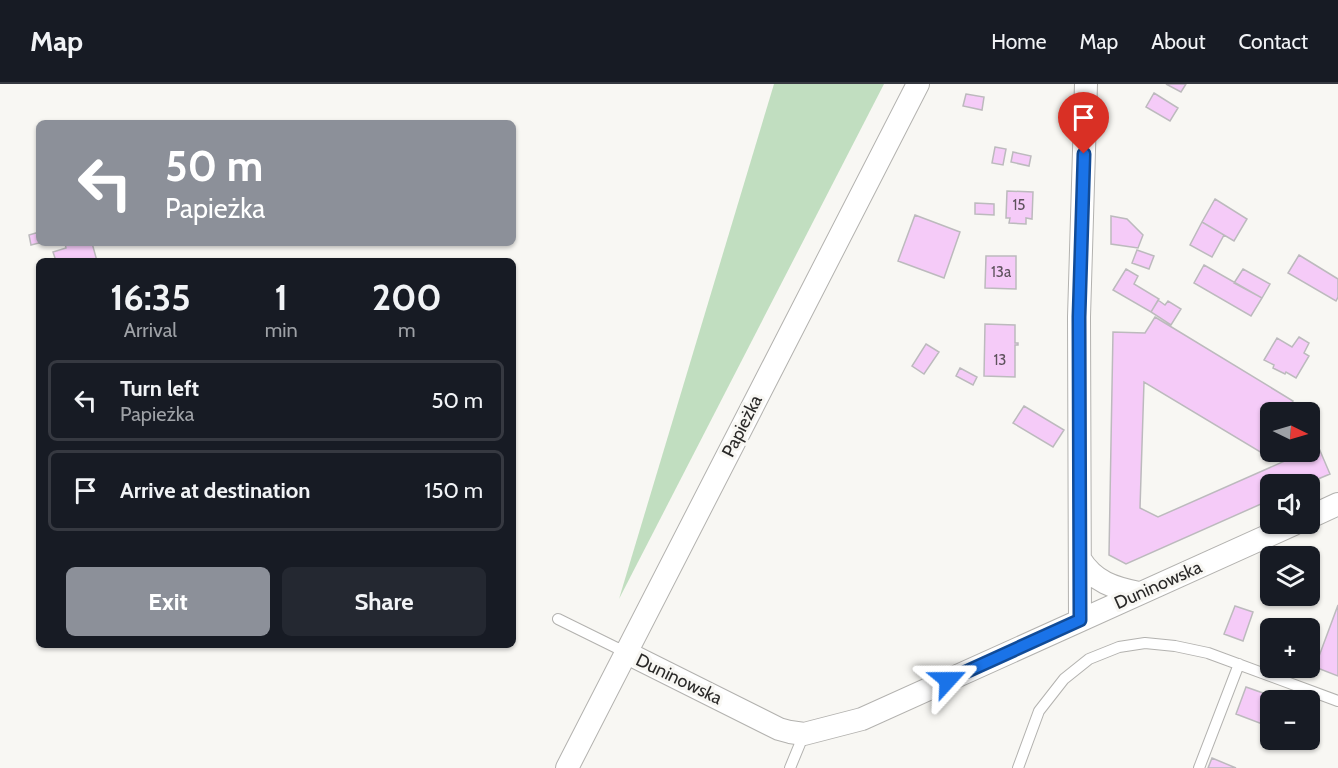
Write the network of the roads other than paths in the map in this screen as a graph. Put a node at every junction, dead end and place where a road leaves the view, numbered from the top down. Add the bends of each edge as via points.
1 (918, 84) edge
2 (1086, 84) edge
3 (1338, 504) edge
4 (1320, 512) edge
5 (1272, 534) edge
6 (1080, 559) junction
7 (1139, 593) junction
8 (558, 619) dead end
9 (1080, 620) junction
10 (626, 652) junction
11 (1239, 664) junction
12 (1338, 701) edge
13 (804, 734) junction
14 (567, 768) edge
15 (790, 768) edge
16 (1018, 768) edge
17 (1200, 768) edge

1 - 10 street, Papieżka
2 - 6 street via 1079,317
3 - 4 street
5 - 7 street, Duninowska
6 - 7 street via 1102,581 1116,589
6 - 9 street
7 - 9 street, Duninowska
8 - 10 lane
9 - 13 street, Duninowska via 862,719
10 - 13 street, Duninowska via 779,729
10 - 14 street, Papieżka
11 - 12 lane
11 - 16 lane via 1208,653 1145,643 1089,659 1064,679 1039,711
11 - 17 lane
13 - 15 lane

